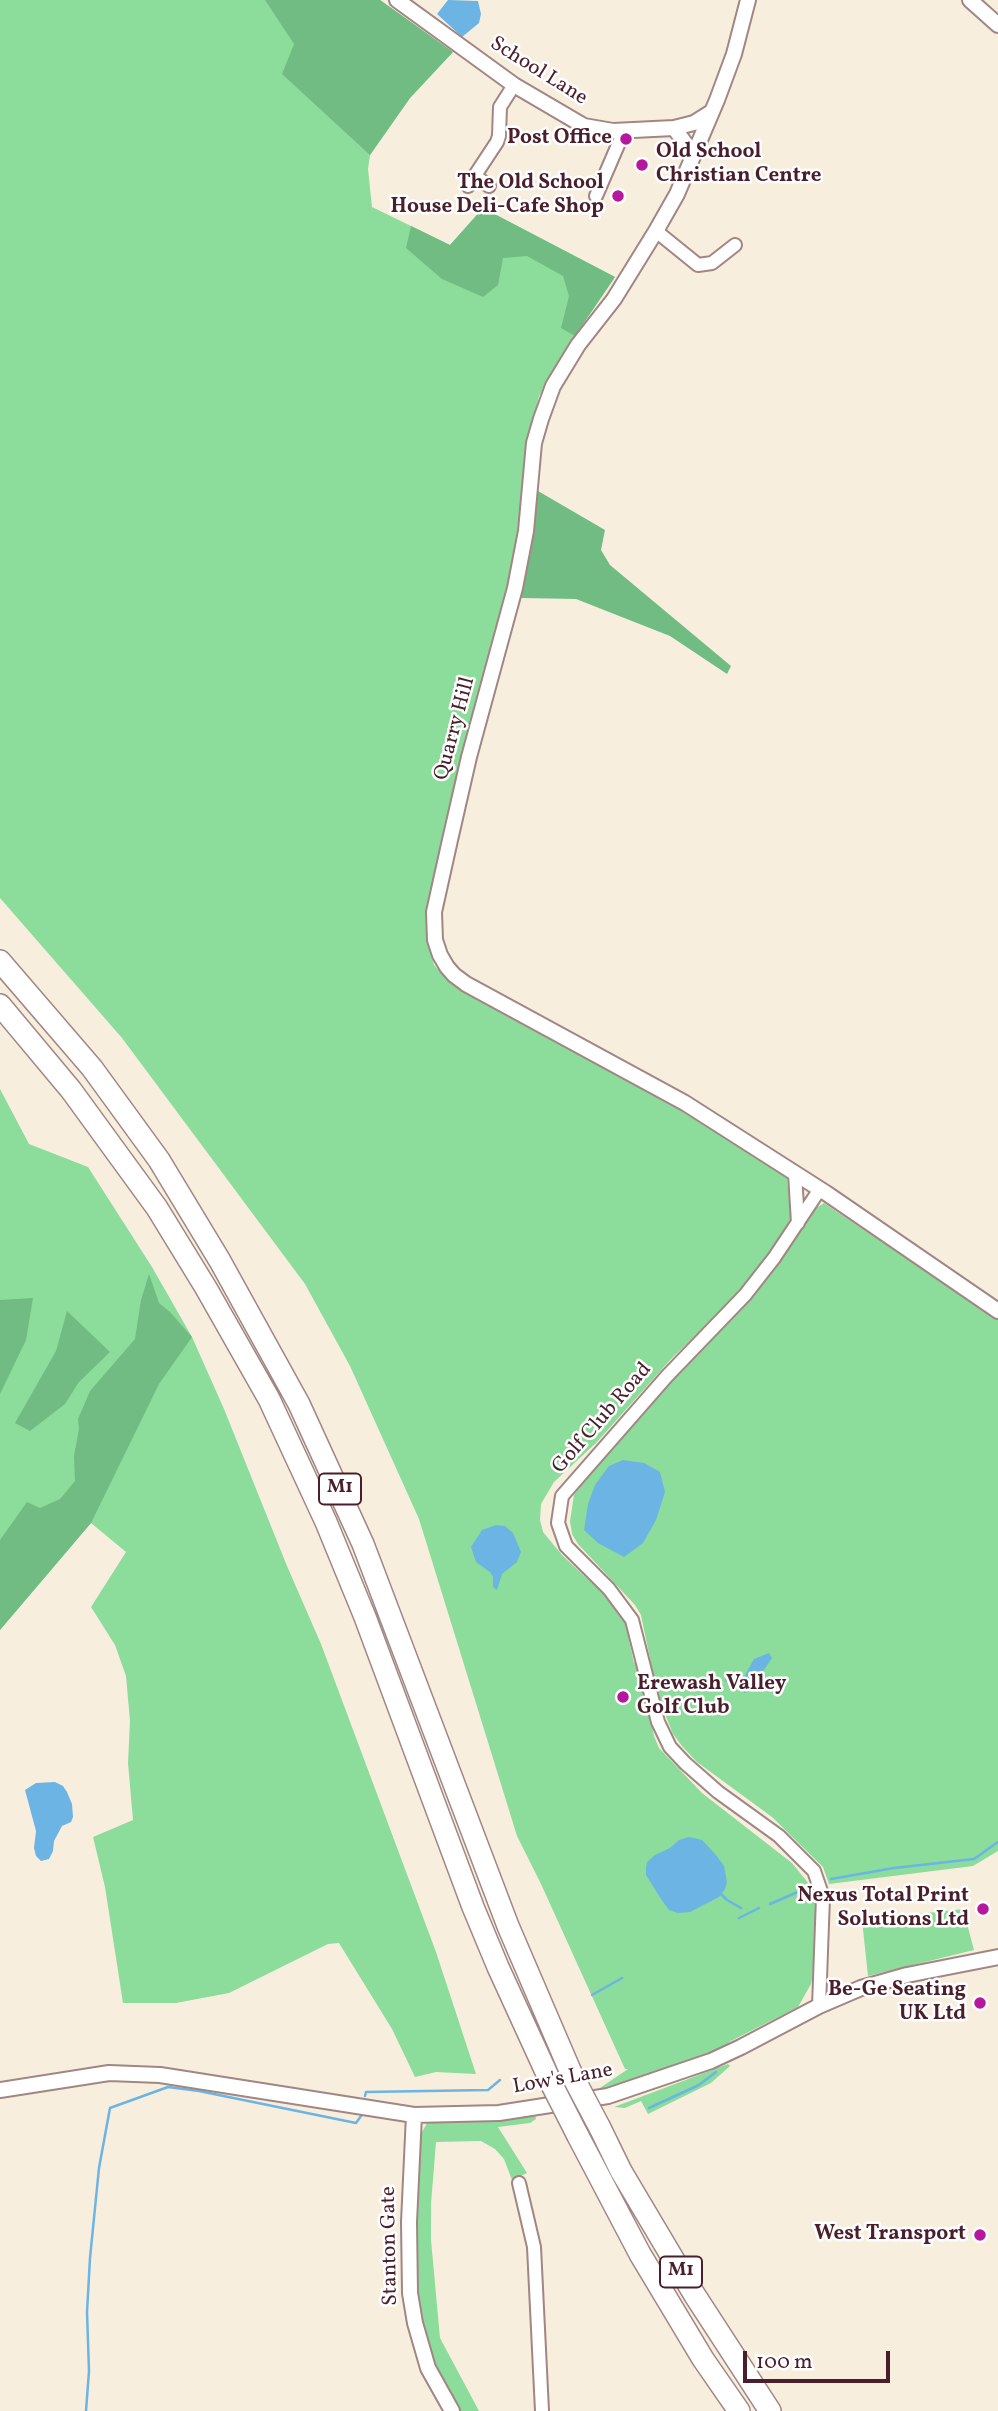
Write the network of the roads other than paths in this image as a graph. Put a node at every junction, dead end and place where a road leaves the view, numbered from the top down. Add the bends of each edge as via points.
1 (397, 0) edge
2 (748, 0) edge
3 (970, 0) edge
4 (998, 25) edge
5 (514, 85) junction
6 (710, 113) junction
7 (674, 128) junction
8 (624, 131) junction
9 (694, 155) junction
10 (489, 186) dead end
11 (596, 195) dead end
12 (656, 232) junction
13 (736, 244) dead end
14 (0, 961) edge
15 (0, 1005) edge
16 (795, 1174) junction
17 (820, 1189) junction
18 (798, 1223) junction
19 (998, 1311) edge
20 (998, 1957) edge
21 (818, 2006) junction
22 (0, 2090) edge
23 (414, 2115) junction
24 (519, 2183) dead end
25 (452, 2411) edge
26 (542, 2411) edge
27 (739, 2411) edge
28 (770, 2411) edge

1 - 5 street, School Lane
2 - 6 street, Quarry Hill via 734,54
3 - 4 street
5 - 8 street, School Lane via 584,126
5 - 10 street via 500,107 499,136 471,181
6 - 7 street, School Lane
6 - 9 street, Quarry Hill
7 - 8 street, School Lane
7 - 9 street
8 - 11 street
9 - 12 street, Quarry Hill
12 - 13 street via 698,265 712,263
12 - 16 street, Quarry Hill via 578,345 553,386 541,419 516,588 469,757 434,912 435,940 440,956 460,979 685,1103
14 - 28 highway, M1, bridge via 92,1068 159,1160 299,1404 363,1544 508,1926 572,2075 621,2171
15 - 27 highway, M1, bridge via 71,1090 150,1198 269,1399 326,1522 473,1908 552,2085 646,2265
16 - 17 street, Quarry Hill
16 - 18 street
17 - 18 street, Golf Club Road
17 - 19 street, Quarry Hill
18 - 21 street, Golf Club Road via 745,1295 562,1496 558,1523 566,1545 632,1620 658,1722 670,1746 719,1792 779,1836 818,1880 823,1911
20 - 21 street, Low's Lane via 907,1975
21 - 23 street, Low's Lane via 741,2047 607,2096 499,2113
22 - 23 street, Low's Lane via 114,2073 160,2075
23 - 25 street, Stanton Gate via 410,2293 428,2368
24 - 26 street via 534,2247

